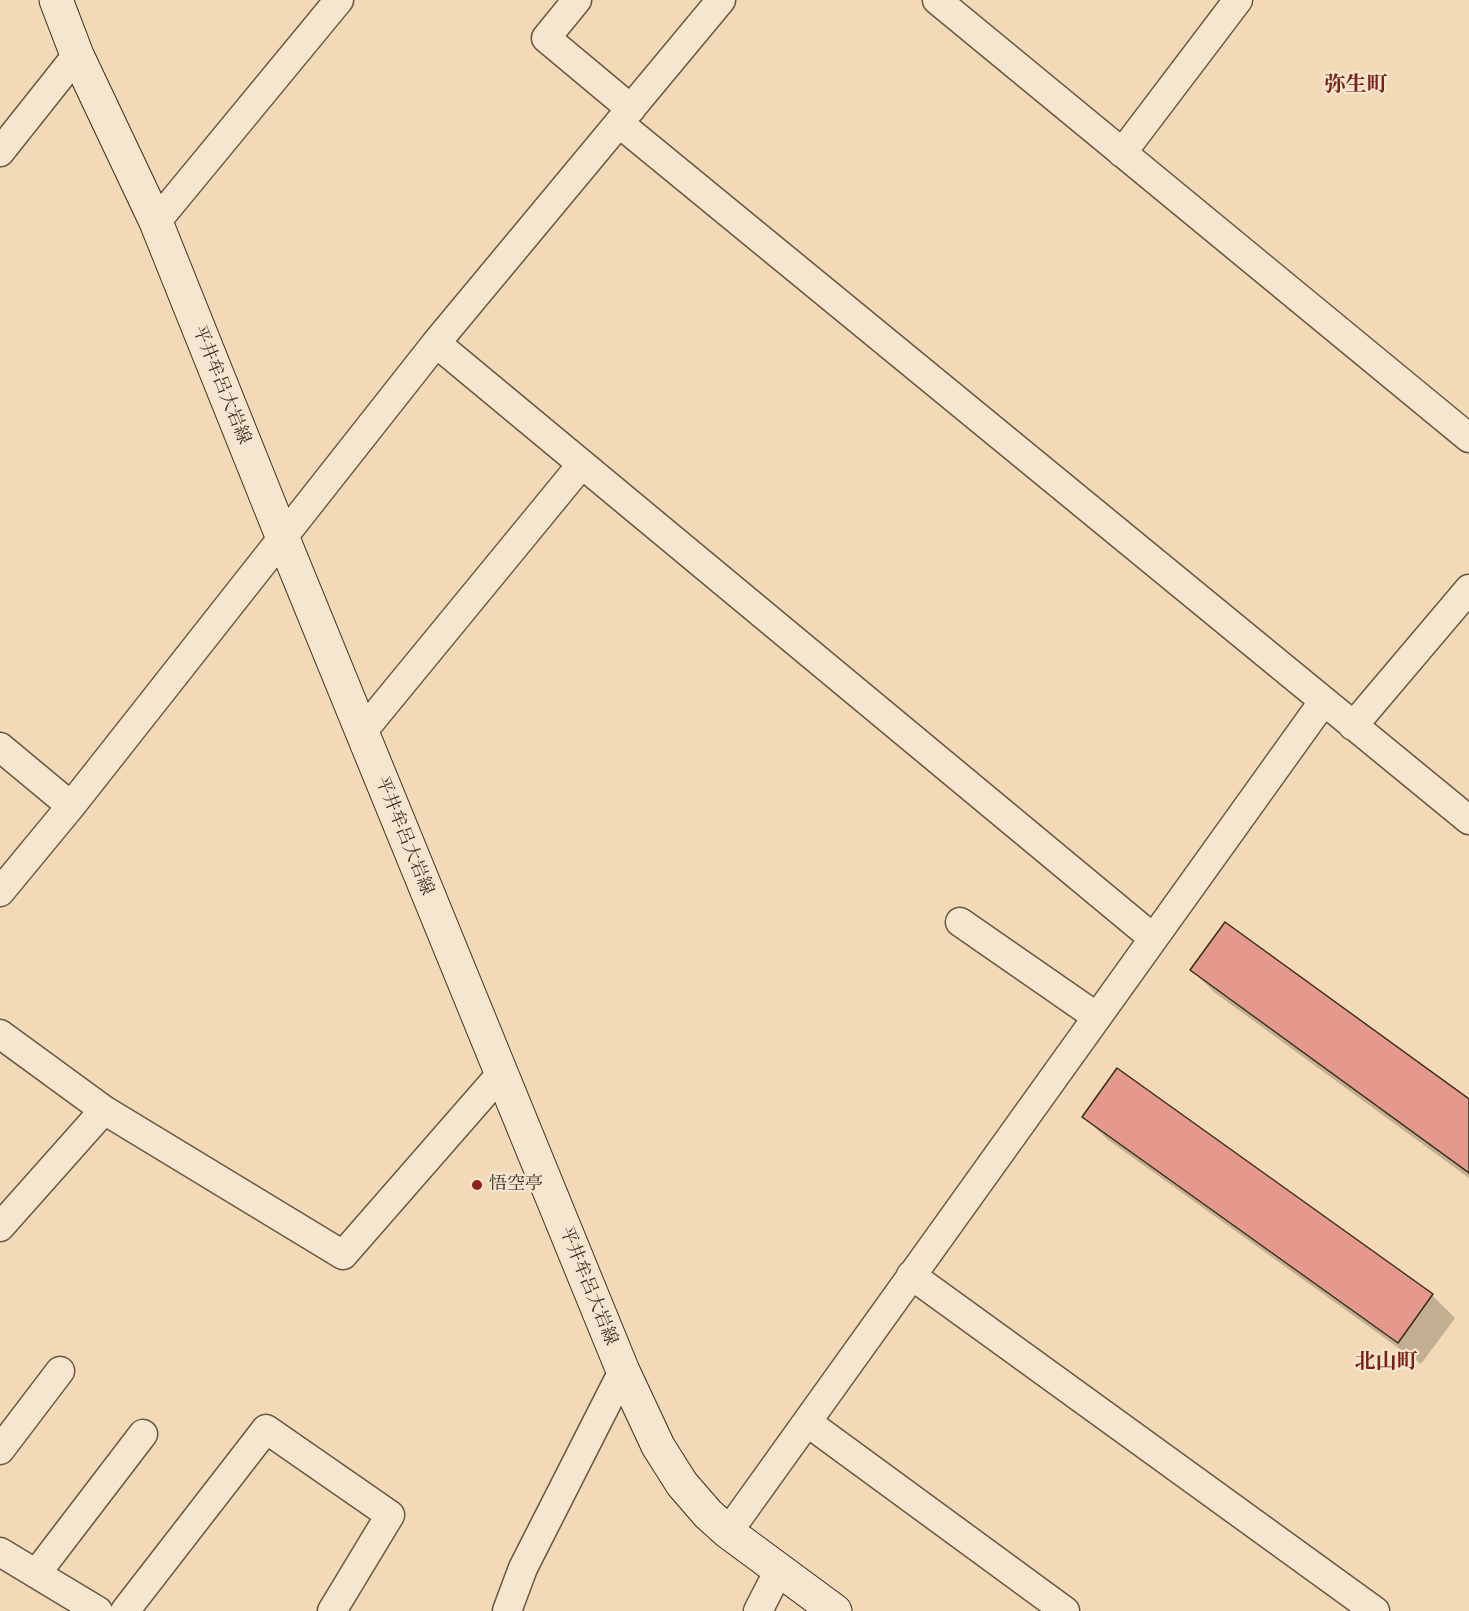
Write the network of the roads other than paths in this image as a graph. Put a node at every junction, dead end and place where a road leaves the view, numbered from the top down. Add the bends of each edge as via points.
1 (56, 0) edge
2 (339, 0) edge
3 (577, 0) edge
4 (721, 0) edge
5 (937, 0) edge
6 (1238, 0) edge
7 (77, 55) junction
8 (625, 116) junction
9 (0, 152) edge
10 (1122, 153) junction
11 (156, 222) junction
12 (436, 343) junction
13 (1469, 438) edge
14 (582, 464) junction
15 (282, 536) junction
16 (1469, 589) edge
17 (1323, 702) junction
18 (1353, 726) junction
19 (362, 732) junction
20 (0, 747) edge
21 (71, 806) junction
22 (1469, 820) edge
23 (0, 892) edge
24 (960, 922) dead end
25 (1154, 938) junction
26 (1097, 1017) junction
27 (0, 1034) edge
28 (501, 1074) junction
29 (104, 1110) junction
30 (0, 1227) edge
31 (912, 1275) junction
32 (60, 1371) dead end
33 (623, 1371) junction
34 (807, 1422) junction
35 (143, 1434) dead end
36 (0, 1450) edge
37 (728, 1532) junction
38 (0, 1552) edge
39 (779, 1570) junction
40 (36, 1574) junction
41 (98, 1611) edge
42 (125, 1611) edge
43 (332, 1611) edge
44 (507, 1611) edge
45 (758, 1611) edge
46 (835, 1611) edge
47 (1065, 1611) edge
48 (1376, 1611) edge

1 - 7 main road, 平井牟呂大岩線
2 - 11 street
3 - 8 street via 546,38
4 - 8 street
5 - 10 street
6 - 10 street
7 - 9 street
7 - 11 main road, 平井牟呂大岩線
8 - 12 street
8 - 17 street
10 - 13 street
11 - 15 main road, 平井牟呂大岩線
12 - 14 street
12 - 15 street
14 - 19 street
14 - 25 street
15 - 19 main road, 平井牟呂大岩線
15 - 21 street
16 - 18 street
17 - 18 street
17 - 25 street
18 - 22 street
19 - 28 main road, 平井牟呂大岩線
20 - 21 street
21 - 23 street
24 - 26 street
25 - 26 street
26 - 31 street
27 - 29 street
28 - 29 street via 343,1255
28 - 33 main road, 平井牟呂大岩線
29 - 30 street
31 - 34 street
31 - 48 street
32 - 36 street
33 - 37 main road, 平井牟呂大岩線 via 658,1446 682,1484
33 - 44 street via 523,1568
34 - 37 street
34 - 47 street
35 - 40 street
37 - 39 main road, 平井牟呂大岩線
38 - 40 street
39 - 45 street
39 - 46 main road, 平井牟呂大岩線
40 - 41 street
42 - 43 street via 266,1429 390,1515

